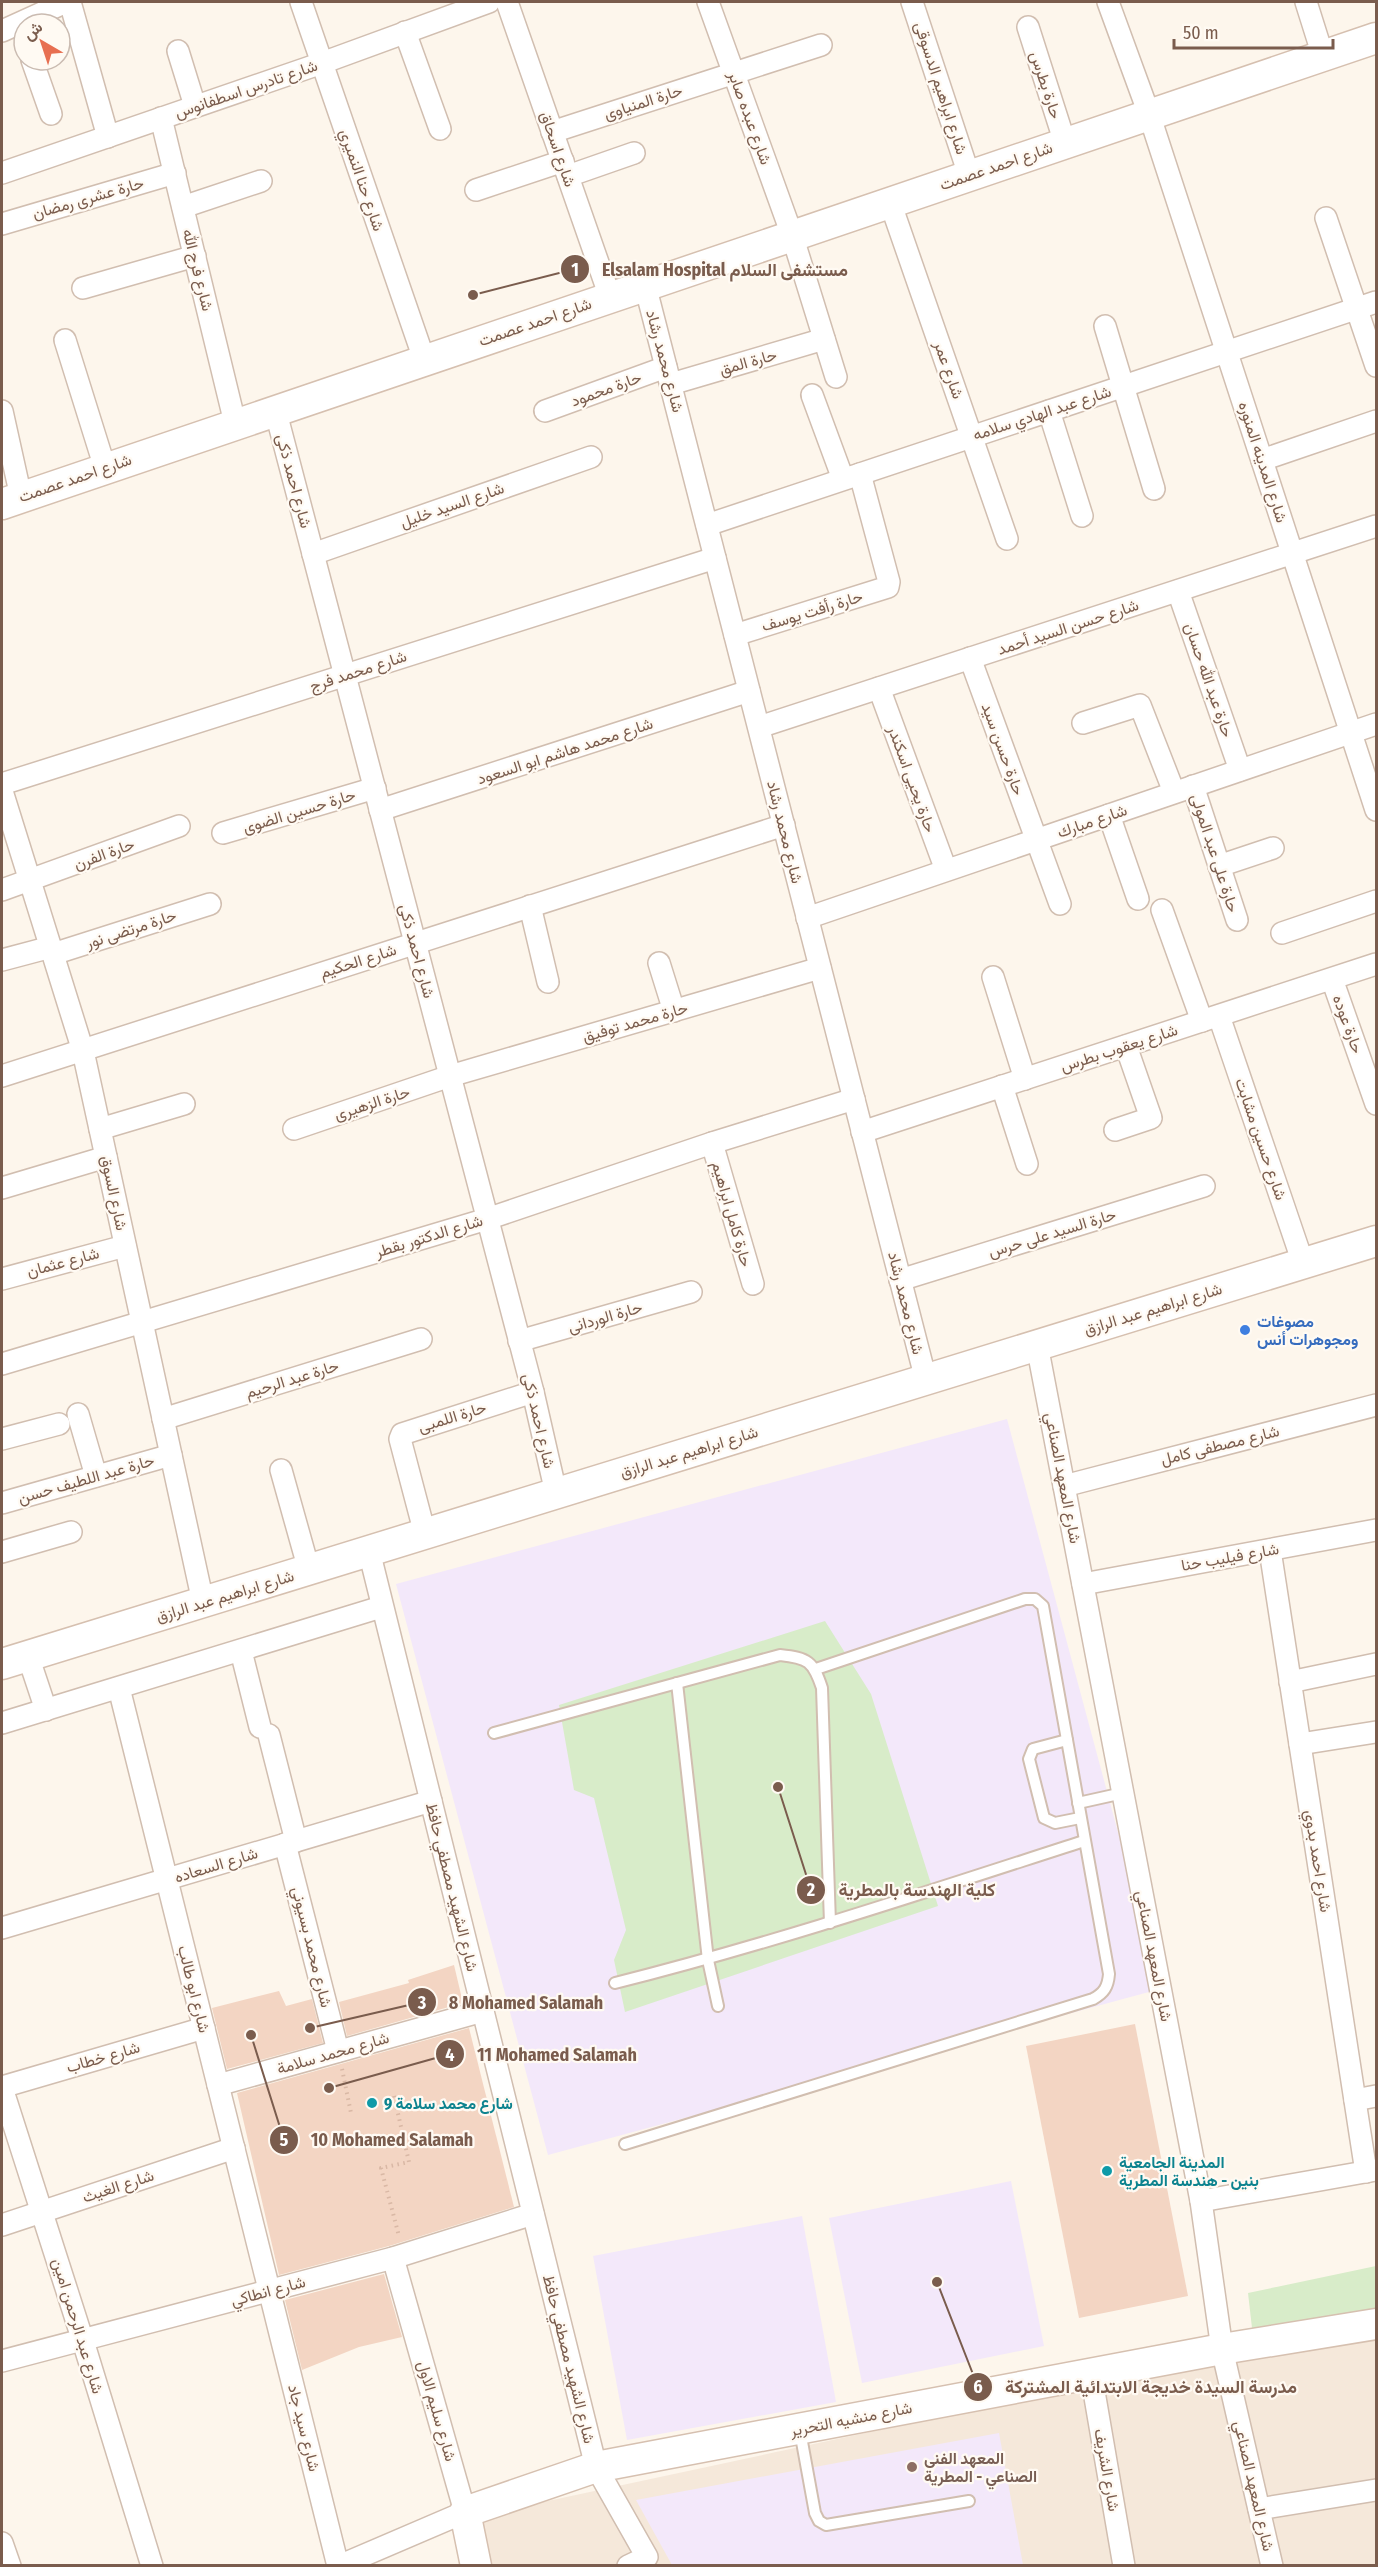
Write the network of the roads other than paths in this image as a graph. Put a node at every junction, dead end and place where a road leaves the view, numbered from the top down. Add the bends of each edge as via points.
1 (65, 2) edge
2 (301, 2) edge
3 (489, 2) edge
4 (507, 2) edge
5 (708, 2) edge
6 (915, 2) edge
7 (1107, 2) edge
8 (1306, 2) edge
9 (51, 12) edge
10 (1028, 27) dead end
11 (405, 32) junction
12 (1377, 38) edge
13 (821, 45) dead end
14 (178, 51) dead end
15 (1323, 56) junction
16 (322, 63) junction
17 (36, 72) edge
18 (734, 73) junction
19 (195, 106) junction
20 (51, 114) dead end
21 (1149, 114) junction
22 (161, 118) junction
23 (440, 129) dead end
24 (552, 132) junction
25 (108, 136) junction
26 (1065, 143) junction
27 (634, 153) dead end
28 (565, 169) junction
29 (175, 172) junction
30 (2, 173) edge
31 (969, 175) junction
32 (261, 181) dead end
33 (476, 190) dead end
34 (890, 202) junction
35 (183, 207) junction
36 (1326, 218) dead end
37 (2, 224) edge
38 (792, 235) junction
39 (195, 256) junction
40 (645, 285) junction
41 (83, 288) dead end
42 (610, 297) junction
43 (1367, 305) edge
44 (1105, 326) dead end
45 (824, 339) junction
46 (65, 340) dead end
47 (1227, 351) junction
48 (424, 359) junction
49 (1377, 366) edge
50 (669, 376) junction
51 (836, 377) dead end
52 (1124, 386) junction
53 (812, 395) dead end
54 (275, 409) junction
55 (2, 411) edge
56 (545, 411) dead end
57 (1049, 411) junction
58 (1377, 421) edge
59 (235, 423) junction
60 (972, 437) junction
61 (591, 457) dead end
62 (1262, 460) junction
63 (105, 468) junction
64 (852, 477) junction
65 (1154, 489) dead end
66 (11, 500) edge
67 (1082, 516) dead end
68 (707, 525) junction
69 (1377, 526) edge
70 (1007, 538) dead end
71 (1293, 553) junction
72 (313, 554) junction
73 (715, 558) junction
74 (1178, 591) junction
75 (735, 635) junction
76 (970, 658) junction
77 (345, 676) junction
78 (879, 688) junction
79 (749, 691) junction
80 (1083, 723) dead end
81 (1377, 723) edge
82 (759, 727) junction
83 (1351, 732) junction
84 (1240, 770) junction
85 (2, 784) edge
86 (375, 788) junction
87 (1184, 789) junction
88 (2, 791) edge
89 (380, 810) junction
90 (1377, 810) edge
91 (1109, 815) junction
92 (784, 825) junction
93 (179, 826) dead end
94 (223, 833) dead end
95 (1037, 839) junction
96 (1273, 848) dead end
97 (1219, 866) junction
98 (946, 870) junction
99 (30, 881) junction
100 (2, 890) edge
101 (1138, 899) dead end
102 (1377, 901) edge
103 (210, 904) dead end
104 (1060, 904) dead end
105 (530, 906) junction
106 (1162, 910) dead end
107 (807, 918) junction
108 (1237, 920) dead end
109 (1282, 933) dead end
110 (416, 943) junction
111 (52, 950) junction
112 (2, 960) edge
113 (659, 963) dead end
114 (1377, 964) edge
115 (820, 968) junction
116 (993, 977) dead end
117 (1332, 979) junction
118 (548, 982) dead end
119 (674, 1011) junction
120 (1211, 1019) junction
121 (1126, 1046) junction
122 (83, 1051) junction
123 (2, 1076) edge
124 (450, 1076) junction
125 (1025, 1079) junction
126 (1002, 1086) junction
127 (854, 1099) junction
128 (184, 1104) dead end
129 (1377, 1104) edge
130 (100, 1129) junction
131 (294, 1129) dead end
132 (1115, 1130) dead end
133 (862, 1132) junction
134 (712, 1143) junction
135 (106, 1157) junction
136 (1027, 1164) dead end
137 (1204, 1186) dead end
138 (2, 1188) edge
139 (486, 1219) junction
140 (1377, 1241) edge
141 (125, 1246) junction
142 (1303, 1263) junction
143 (2, 1279) edge
144 (900, 1280) junction
145 (753, 1284) dead end
146 (691, 1292) dead end
147 (142, 1321) junction
148 (421, 1339) dead end
149 (519, 1341) junction
150 (1037, 1345) junction
151 (2, 1365) edge
152 (926, 1380) junction
153 (533, 1392) junction
154 (1377, 1405) edge
155 (163, 1419) junction
156 (2, 1439) edge
157 (171, 1455) junction
158 (281, 1470) dead end
159 (96, 1476) junction
160 (1064, 1486) junction
161 (556, 1493) junction
162 (2, 1503) edge
163 (1377, 1530) edge
164 (71, 1532) dead end
165 (425, 1534) junction
166 (1270, 1550) junction
167 (369, 1551) junction
168 (2, 1552) edge
169 (309, 1570) junction
170 (1083, 1584) junction
171 (203, 1602) junction
172 (381, 1607) junction
173 (241, 1651) junction
174 (15, 1660) edge
175 (1377, 1664) edge
176 (816, 1669) junction
177 (1290, 1682) junction
178 (677, 1683) junction
179 (119, 1688) junction
180 (46, 1710) junction
181 (2, 1723) edge
182 (1377, 1732) edge
183 (494, 1733) dead end
184 (1067, 1740) junction
185 (1300, 1744) junction
186 (1123, 1793) junction
187 (431, 1801) junction
188 (1078, 1803) junction
189 (1080, 1818) junction
190 (1084, 1841) junction
191 (290, 1842) junction
192 (167, 1879) junction
193 (830, 1923) junction
194 (2, 1928) edge
195 (708, 1960) junction
196 (615, 1983) dead end
197 (718, 2006) dead end
198 (483, 2011) junction
199 (204, 2028) junction
200 (338, 2051) junction
201 (218, 2085) junction
202 (2, 2087) edge
203 (1377, 2096) edge
204 (1355, 2100) junction
205 (625, 2144) dead end
206 (234, 2148) junction
207 (1371, 2171) edge
208 (1201, 2201) junction
209 (41, 2211) junction
210 (533, 2214) junction
211 (2, 2225) edge
212 (398, 2256) junction
213 (270, 2290) junction
214 (1377, 2324) edge
215 (83, 2340) junction
216 (1222, 2349) junction
217 (2, 2361) edge
218 (1091, 2374) junction
219 (800, 2429) junction
220 (596, 2467) junction
221 (1377, 2490) edge
222 (969, 2501) dead end
223 (1259, 2509) junction
224 (465, 2512) junction
225 (2, 2543) edge
226 (638, 2561) edge
227 (10, 2565) edge
228 (152, 2565) edge
229 (339, 2565) edge
230 (476, 2565) edge
231 (1124, 2565) edge
232 (1272, 2565) edge

1 - 9 street
1 - 25 street
2 - 16 street, شارع حنا النميري
3 - 11 street, شارع تادرس اسطفانوس
4 - 24 street, شارع اسحاق
5 - 18 street, شارع عبده صابر
6 - 31 street, شارع ابراهيم الدسوقى
7 - 21 street, شارع المدينه المنوره
8 - 15 street
10 - 26 street, حارة بطرس
11 - 16 street, شارع تادرس اسطفانوس
11 - 23 street
12 - 15 main road, شارع احمد عصمت
13 - 18 street, حارة المنياوى
14 - 19 street
15 - 21 main road, شارع احمد عصمت
16 - 19 street, شارع تادرس اسطفانوس
16 - 48 street, شارع حنا النميري
17 - 20 street
18 - 24 street, حارة المنياوى
18 - 38 street, شارع عبده صابر
19 - 22 street, شارع تادرس اسطفانوس
21 - 26 main road, شارع احمد عصمت
21 - 47 street, شارع المدينه المنوره
22 - 25 street, شارع تادرس اسطفانوس
22 - 29 street, شارع فرج الله
24 - 28 street, شارع اسحاق
25 - 30 street, شارع تادرس اسطفانوس
26 - 31 main road, شارع احمد عصمت
27 - 28 street
28 - 33 street
28 - 42 street, شارع اسحاق
29 - 35 street, شارع فرج الله
29 - 37 street, حارة عشرى رمضان
31 - 34 main road, شارع احمد عصمت
32 - 35 street
34 - 38 main road, شارع احمد عصمت
34 - 60 street, شارع عمر
35 - 39 street, شارع فرج الله
36 - 43 street
38 - 40 main road, شارع احمد عصمت
38 - 45 street, شارع عبده صابر
39 - 41 street
39 - 59 street, شارع فرج الله
40 - 42 main road, شارع احمد عصمت
40 - 50 street, شارع محمد رشاد
42 - 48 main road, شارع احمد عصمت
43 - 47 street, شارع عبد الهادي سلامه
43 - 49 street
44 - 52 street
45 - 50 street, حارة المق
45 - 51 street, شارع عبده صابر
46 - 63 street
47 - 52 street, شارع عبد الهادي سلامه
47 - 62 street, شارع المدينه المنوره
48 - 54 main road, شارع احمد عصمت
50 - 56 street, حارة محمود
50 - 68 street, شارع محمد رشاد
52 - 57 street, شارع عبد الهادي سلامه
52 - 65 street
53 - 64 street
54 - 59 main road, شارع احمد عصمت
54 - 72 street, شارع احمد ذكى
55 - 66 street
57 - 60 street, شارع عبد الهادي سلامه
57 - 67 street
58 - 62 street
59 - 63 main road, شارع احمد عصمت
60 - 64 street, شارع عبد الهادي سلامه
60 - 70 street, شارع عمر
61 - 72 street, شارع السيد خليل
62 - 71 street, شارع المدينه المنوره
63 - 66 main road, شارع احمد عصمت
64 - 68 street, شارع عبد الهادي سلامه
64 - 75 street, حارة رأفت يوسف via 888,587
68 - 73 street, شارع محمد رشاد
69 - 71 street, شارع حسن السيد أحمد
71 - 74 street, شارع حسن السيد أحمد
71 - 83 street, شارع المدينه المنوره
72 - 77 street, شارع احمد ذكى
73 - 75 street, شارع محمد رشاد
73 - 77 street, شارع محمد فرج
74 - 76 street, شارع حسن السيد أحمد
74 - 84 street, حارة عبد الله حسان
75 - 79 street, شارع محمد رشاد
76 - 78 street, شارع حسن السيد أحمد
76 - 95 street, حارة حسن سيد
77 - 85 street, شارع محمد فرج
77 - 86 street, شارع احمد ذكى
78 - 82 street, شارع حسن السيد أحمد
78 - 98 street, حارة يحيى اسكندر
79 - 82 street, شارع محمد رشاد
79 - 89 street, شارع محمد هاشم ابو السعود
80 - 87 street, حارة على عبد المولى via 1140,705
81 - 83 street, شارع مبارك
82 - 92 street, شارع محمد رشاد
83 - 84 street, شارع مبارك
83 - 90 street, شارع المدينه المنوره
84 - 87 street, شارع مبارك
86 - 89 street, شارع احمد ذكى
86 - 94 street, حارة حسين الضوى
87 - 91 street, شارع مبارك
87 - 97 street, حارة على عبد المولى
88 - 99 street, شارع السوق
89 - 110 street, شارع احمد ذكى
91 - 95 street, شارع مبارك
91 - 101 street
92 - 105 street, شارع الحكيم
92 - 107 street, شارع محمد رشاد
93 - 99 street, حارة الفرن
95 - 98 street, شارع مبارك
95 - 104 street, حارة حسن سيد
96 - 97 street
97 - 108 street, حارة على عبد المولى
98 - 107 street, شارع مبارك
99 - 100 street, حارة الفرن
99 - 111 street, شارع السوق
102 - 109 street
103 - 111 street, حارة مرتضى نور
105 - 110 street, شارع الحكيم
105 - 118 street
106 - 120 street, شارع حسين مشابت
107 - 115 street, شارع محمد رشاد
110 - 122 street, شارع الحكيم
110 - 124 street, شارع احمد ذكى
111 - 112 street, حارة مرتضى نور
111 - 122 street, شارع السوق
113 - 119 street
114 - 117 street, شارع يعقوب بطرس
115 - 119 street, حارة محمد توفيق
115 - 127 street, شارع محمد رشاد
116 - 125 street
117 - 120 street, شارع يعقوب بطرس
117 - 129 street, حارة عوده
119 - 124 street, حارة محمد توفيق
120 - 121 street, شارع يعقوب بطرس
120 - 142 street, شارع حسين مشابت
121 - 125 street, شارع يعقوب بطرس
121 - 132 street via 1150,1118
122 - 123 street, شارع الحكيم
122 - 130 street, شارع السوق
124 - 131 street, حارة الزهيرى
124 - 139 street, شارع احمد ذكى
125 - 126 street, شارع يعقوب بطرس
126 - 133 street, شارع يعقوب بطرس
126 - 136 street
127 - 133 street, شارع محمد رشاد
127 - 134 street, شارع الدكتور بقطر
128 - 130 street
130 - 135 street, شارع السوق
133 - 144 street, شارع محمد رشاد
134 - 139 street, شارع الدكتور بقطر
134 - 145 street, حارة كامل ابراهيم
135 - 138 street
135 - 141 street, شارع السوق
137 - 144 street, حارة السيد على حرس
139 - 147 street, شارع الدكتور بقطر
139 - 149 street, شارع احمد ذكى
140 - 142 main road, شارع ابراهيم عبد الرازق
141 - 143 street, شارع عثمان
141 - 147 street, شارع السوق
142 - 150 main road, شارع ابراهيم عبد الرازق
144 - 152 street, شارع محمد رشاد
146 - 149 street, حارة الوردانى
147 - 151 street, شارع الدكتور بقطر
147 - 155 street, شارع السوق
148 - 155 street, حارة عبد الرحيم
149 - 153 street, شارع احمد ذكى
150 - 152 main road, شارع ابراهيم عبد الرازق
150 - 160 street, شارع المعهد الصناعي
152 - 161 main road, شارع ابراهيم عبد الرازق
153 - 161 street, شارع احمد ذكى
153 - 165 street, حارة اللمبى via 402,1434 400,1439
154 - 160 street, شارع مصطفى كامل
155 - 157 street, شارع السوق
156 - 159 street via 68,1419
157 - 159 street, حارة عبد اللطيف حسن
157 - 171 street, شارع السوق
158 - 169 street
159 - 162 street, حارة عبد اللطيف حسن
160 - 170 street, شارع المعهد الصناعي
161 - 165 main road, شارع ابراهيم عبد الرازق
163 - 166 street, شارع فيليب حنا
164 - 168 street
165 - 167 main road, شارع ابراهيم عبد الرازق
166 - 170 street, شارع فيليب حنا
166 - 177 street, شارع احمد بدوي
167 - 169 main road, شارع ابراهيم عبد الرازق
167 - 172 street, شارع الشهيد مصطفي حافظ
169 - 171 main road, شارع ابراهيم عبد الرازق
170 - 186 street, شارع المعهد الصناعي
171 - 174 main road, شارع ابراهيم عبد الرازق
172 - 173 street
172 - 187 street, شارع الشهيد مصطفي حافظ
173 - 179 street
173 - 191 street, شارع محمد بسيوني
174 - 180 street
175 - 177 street
176 - 178 lane via 800,1657 780,1655
176 - 184 lane via 1025,1599 1035,1599 1043,1606
176 - 193 lane via 822,1688
177 - 185 street, شارع احمد بدوي
178 - 183 lane
178 - 195 lane
179 - 180 street
179 - 192 street, شارع ابو طالب
180 - 181 street
182 - 185 street
184 - 188 lane
184 - 189 lane via 1033,1749 1029,1759 1044,1818 1055,1823
185 - 204 street, شارع احمد بدوي
186 - 188 lane
186 - 208 street, شارع المعهد الصناعي
187 - 191 street, شارع السعاده
187 - 198 street, شارع الشهيد مصطفي حافظ
188 - 189 lane
189 - 190 lane
190 - 193 lane
190 - 205 lane via 1109,1974 1102,1994
191 - 192 street, شارع السعاده
191 - 200 street, شارع محمد بسيوني
192 - 194 street, شارع السعاده
192 - 199 street, شارع ابو طالب
193 - 195 lane
195 - 196 lane
195 - 197 lane
198 - 200 street, شارع محمد سلامة
198 - 210 street, شارع الشهيد مصطفي حافظ
199 - 201 street, شارع ابو طالب
199 - 202 street, شارع خطاب
200 - 201 street, شارع محمد سلامة
201 - 206 street, شارع ابو طالب
202 - 209 street, شارع عبد الرحمن امين
203 - 204 street
204 - 207 street, شارع احمد بدوي
206 - 209 street, شارع الغيث
206 - 213 street, شارع ابو طالب
207 - 208 street
208 - 216 street, شارع المعهد الصناعي
209 - 211 street, شارع الغيث
209 - 215 street, شارع عبد الرحمن امين
210 - 212 street, شارع انطاكي
210 - 220 street, شارع الشهيد مصطفي حافظ
212 - 213 street, شارع انطاكي
212 - 224 street, شارع سليم الاول
213 - 215 street, شارع انطاكي
213 - 229 street, شارع سيد جاد
214 - 216 main road, شارع منشيه التحرير
215 - 217 street, شارع انطاكي
215 - 228 street, شارع عبد الرحمن امين
216 - 218 main road, شارع منشيه التحرير
216 - 223 street, شارع المعهد الصناعي
218 - 219 main road, شارع منشيه التحرير
218 - 231 street, شارع الشريف
219 - 220 main road, شارع منشيه التحرير
219 - 222 lane via 816,2513 826,2525
220 - 224 main road, شارع منشيه التحرير
220 - 226 street, شارع الشهيد مصطفي حافظ
221 - 223 street
223 - 232 street, شارع المعهد الصناعي
224 - 229 street, شارع منشيه التحرير
224 - 230 main road, شارع سليم الاول
225 - 227 street

